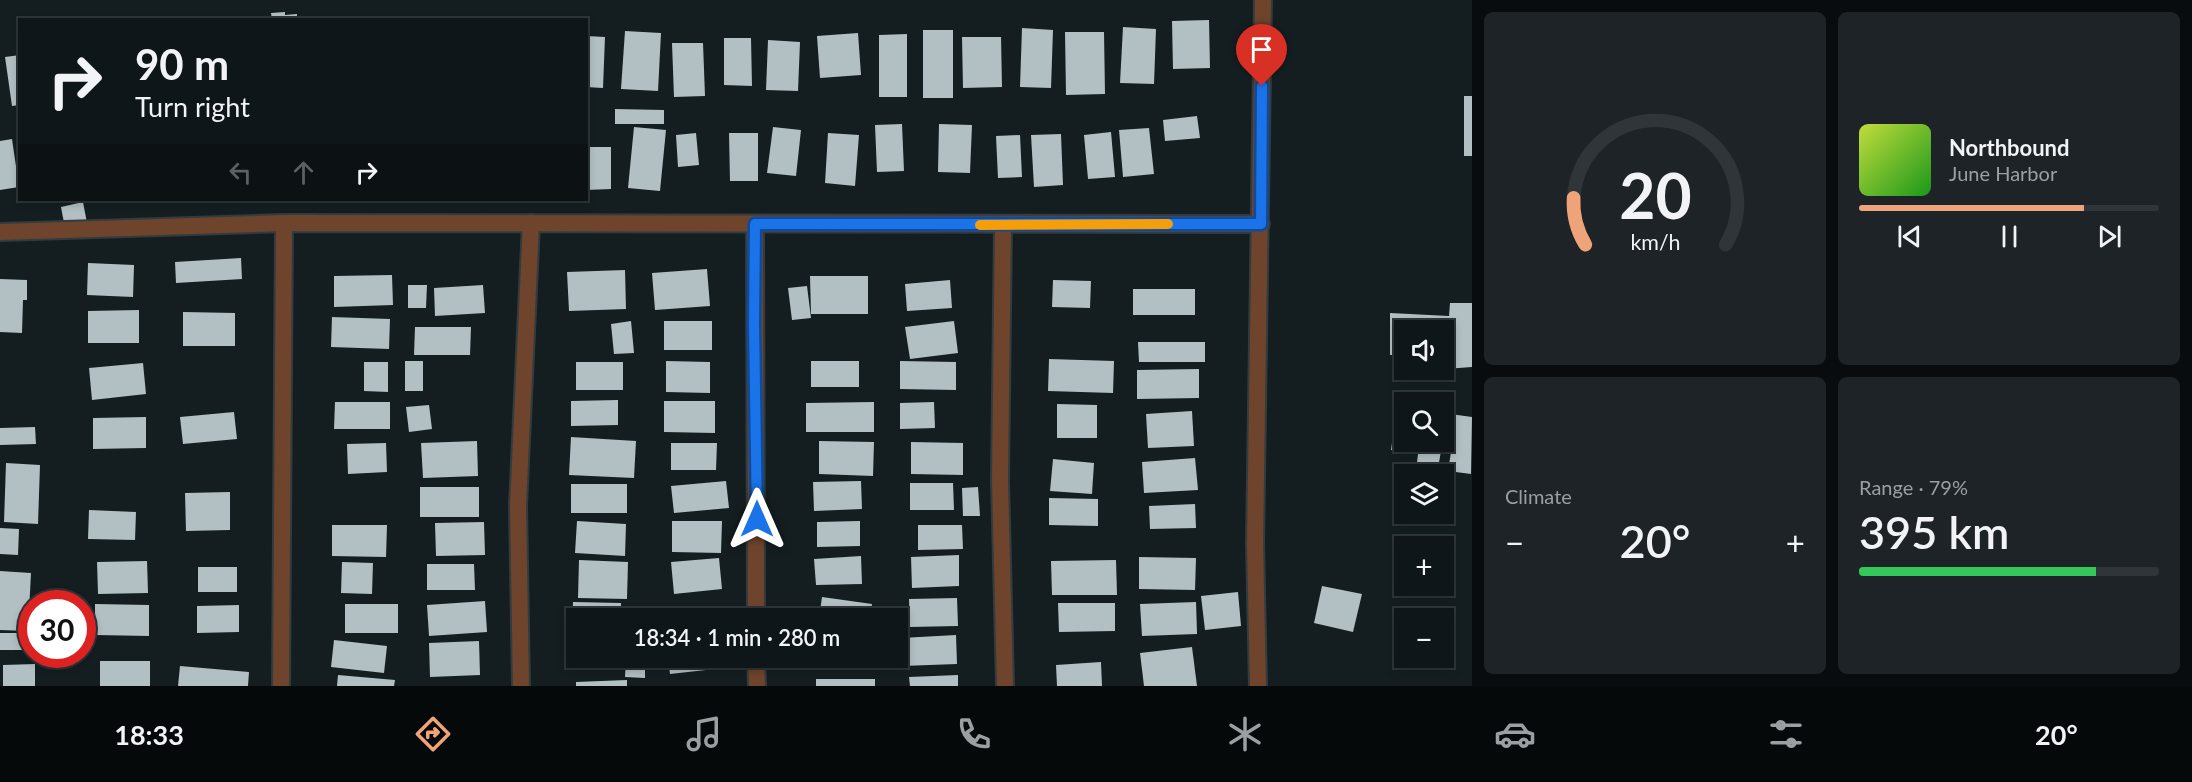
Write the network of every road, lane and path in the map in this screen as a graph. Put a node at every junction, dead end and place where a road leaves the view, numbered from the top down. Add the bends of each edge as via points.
1 (1263, 0) edge
2 (284, 223) junction
3 (531, 223) junction
4 (755, 224) junction
5 (1261, 224) junction
6 (1003, 225) junction
7 (0, 232) edge
8 (756, 608) edge
9 (756, 668) edge
10 (281, 686) edge
11 (521, 686) edge
12 (756, 686) edge
13 (1005, 686) edge
14 (1258, 686) edge

1 - 5 street
2 - 3 street
2 - 7 street
2 - 10 street
3 - 4 street
3 - 11 street via 518,506
4 - 6 street
4 - 8 street
5 - 6 street
5 - 14 street via 1255,543
6 - 13 street via 1000,480
9 - 12 street

